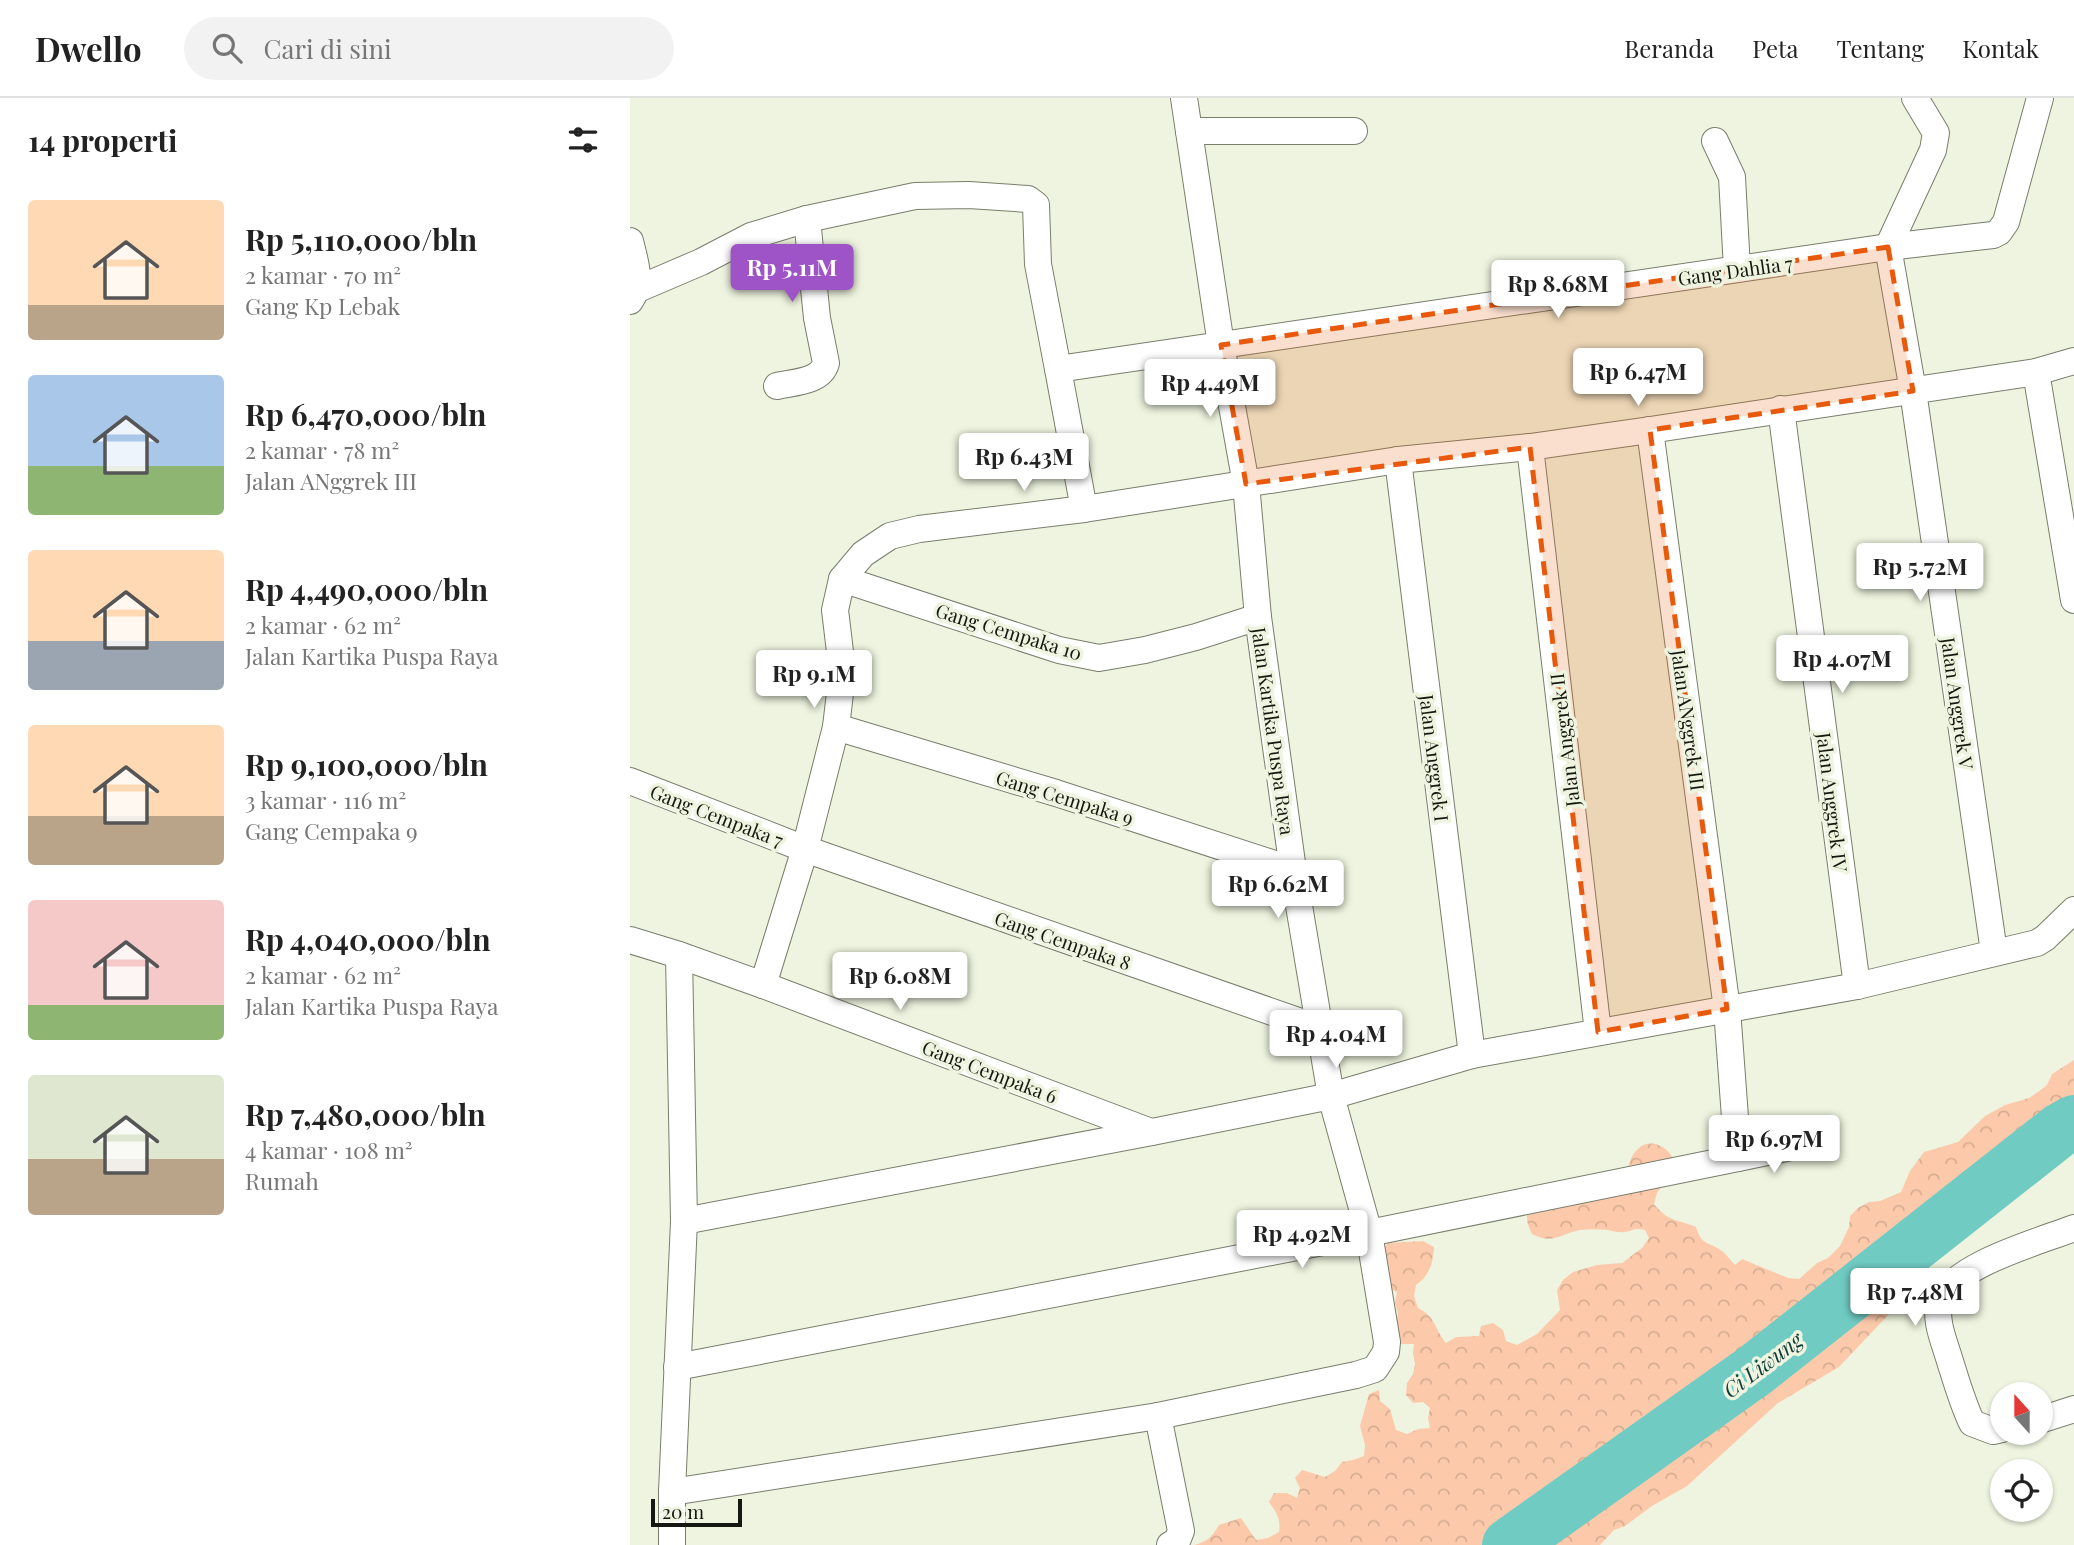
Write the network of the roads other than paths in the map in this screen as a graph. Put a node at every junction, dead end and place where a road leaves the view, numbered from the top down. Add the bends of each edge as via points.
1 (1184, 98) edge
2 (2040, 98) edge
3 (1922, 100) edge
4 (1189, 131) junction
5 (1354, 131) dead end
6 (1715, 141) dead end
7 (807, 219) junction
8 (630, 241) edge
9 (1888, 247) junction
10 (1737, 270) junction
11 (635, 287) edge
12 (1221, 345) junction
13 (2074, 361) edge
14 (1058, 369) junction
15 (2036, 372) junction
16 (778, 386) dead end
17 (1913, 391) junction
18 (1781, 409) junction
19 (1650, 430) junction
20 (1530, 447) junction
21 (1398, 460) junction
22 (1246, 484) junction
23 (1084, 509) junction
24 (842, 579) junction
25 (2074, 600) edge
26 (1258, 617) junction
27 (836, 727) junction
28 (630, 781) edge
29 (805, 849) junction
30 (1293, 870) junction
31 (2074, 910) edge
32 (630, 940) edge
33 (1994, 952) junction
34 (679, 955) junction
35 (763, 985) junction
36 (1857, 986) junction
37 (1727, 1009) junction
38 (1321, 1029) junction
39 (1598, 1032) junction
40 (1472, 1055) junction
41 (1331, 1096) junction
42 (1153, 1132) junction
43 (1801, 1145) dead end
44 (1738, 1158) junction
45 (684, 1221) junction
46 (2074, 1228) edge
47 (1368, 1233) junction
48 (677, 1367) junction
49 (2074, 1409) edge
50 (2053, 1415) edge
51 (1158, 1416) junction
52 (1990, 1430) edge
53 (672, 1492) junction
54 (672, 1545) edge
55 (1170, 1545) edge

1 - 4 street, Jalan Kartika Puspa Raya
2 - 9 street, Gang Dahlia 7 via 2006,222 1999,232
3 - 9 street via 1936,133 1933,150
4 - 5 street
4 - 12 street, Jalan Kartika Puspa Raya
6 - 10 street via 1732,177
7 - 11 street via 751,236 701,262
7 - 14 street via 915,196 1032,201 1036,205 1038,264
7 - 16 street via 826,363 818,376
8 - 11 street
9 - 10 street, Gang Dahlia 7
9 - 17 street, Jalan Anggrek V
10 - 12 street, Gang Dahlia 7
12 - 14 street, Gang Dahlia 7
12 - 22 street, Jalan Kartika Puspa Raya
13 - 15 street
14 - 23 street
15 - 17 street
15 - 25 street
17 - 18 street
17 - 33 street, Jalan Anggrek V
18 - 19 street
18 - 36 street, Jalan Anggrek IV
19 - 20 street
19 - 37 street, Jalan ANggrek III
20 - 21 street
20 - 39 street, Jalan Anggrek II
21 - 22 street
21 - 40 street, Jalan Anggrek I
22 - 23 street
22 - 26 street, Jalan Kartika Puspa Raya
23 - 24 street via 890,536 863,554
24 - 26 street, Gang Cempaka 10 via 1059,650 1099,658 1184,640
24 - 27 street via 835,610 841,660
26 - 30 street, Jalan Kartika Puspa Raya
27 - 29 street
27 - 30 street, Gang Cempaka 9
28 - 29 street, Gang Cempaka 7
29 - 35 street
29 - 38 street, Gang Cempaka 8
30 - 38 street, Jalan Kartika Puspa Raya
31 - 33 street via 2041,941
32 - 34 street, Gang Cempaka 6
33 - 36 street
34 - 35 street, Gang Cempaka 6
34 - 45 street
35 - 42 street, Gang Cempaka 6
36 - 37 street
37 - 39 street
37 - 44 street, Jalan ANggrek III
38 - 41 street, Jalan Kartika Puspa Raya
39 - 40 street
40 - 41 street
41 - 42 street
41 - 47 street, Jalan Kartika Puspa Raya
42 - 45 street
43 - 44 street
44 - 47 street
45 - 48 street
46 - 52 street via 1978,1265 1954,1281 1940,1300 1939,1325 1964,1406 1972,1423
47 - 48 street
47 - 51 street, Jalan Kartika Puspa Raya via 1387,1342 1375,1369
48 - 53 street
49 - 50 street
51 - 53 street
51 - 55 street via 1181,1531
53 - 54 street

